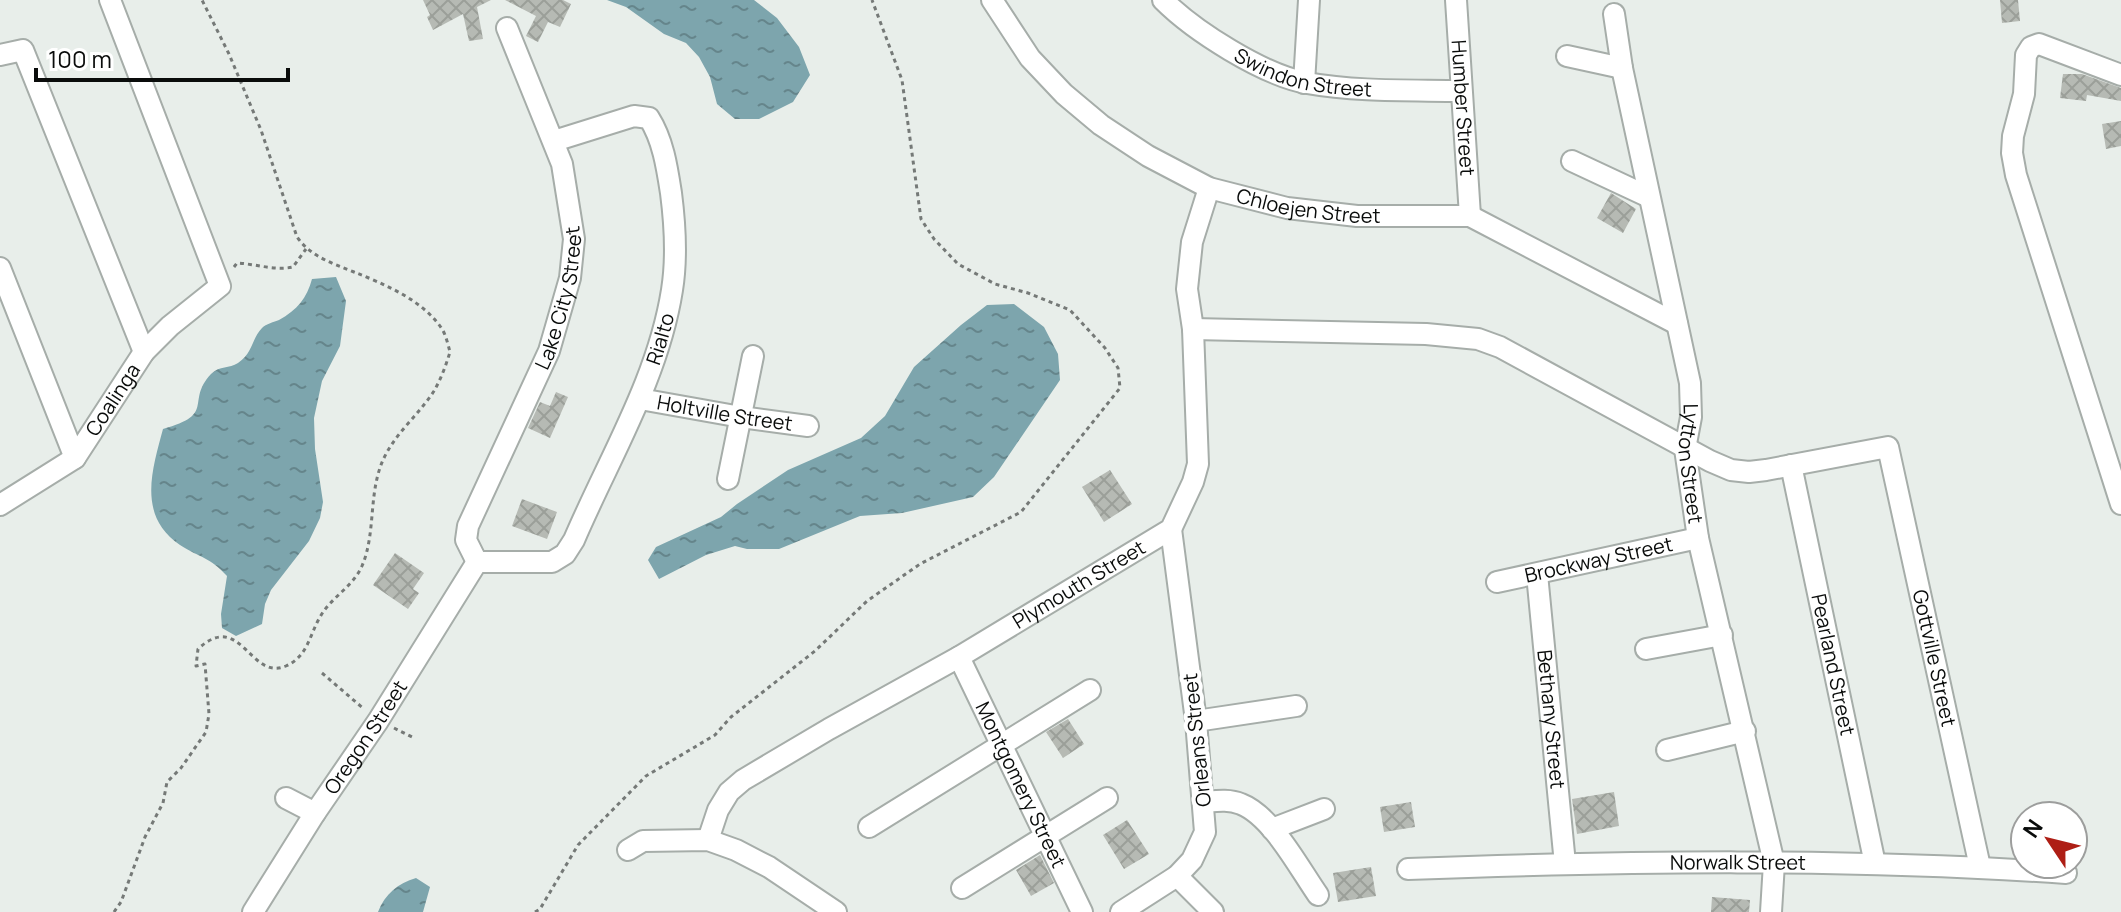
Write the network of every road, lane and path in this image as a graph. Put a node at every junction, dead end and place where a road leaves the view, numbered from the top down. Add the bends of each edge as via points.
1 (110, 0) edge
2 (202, 0) edge
3 (872, 0) edge
4 (992, 0) edge
5 (1163, 0) edge
6 (1309, 0) edge
7 (1456, 0) edge
8 (1614, 14) dead end
9 (507, 28) dead end
10 (0, 55) edge
11 (1567, 56) dead end
12 (1622, 68) junction
13 (2121, 75) edge
14 (1304, 83) junction
15 (1461, 91) junction
16 (554, 141) junction
17 (1572, 161) dead end
18 (1209, 188) junction
19 (1649, 197) junction
20 (1470, 216) junction
21 (306, 249) junction
22 (0, 268) edge
23 (220, 286) junction
24 (4, 292) edge
25 (1677, 324) junction
26 (1193, 329) junction
27 (144, 352) junction
28 (753, 356) dead end
29 (640, 399) junction
30 (741, 417) junction
31 (808, 426) dead end
32 (1685, 449) junction
33 (75, 458) junction
34 (1791, 465) junction
35 (728, 479) dead end
36 (2121, 504) edge
37 (0, 505) edge
38 (1171, 529) junction
39 (1698, 538) junction
40 (477, 562) junction
41 (1537, 574) junction
42 (1497, 582) dead end
43 (1722, 635) junction
44 (1646, 649) dead end
45 (959, 657) junction
46 (1090, 690) dead end
47 (1296, 706) dead end
48 (1196, 721) junction
49 (1745, 731) junction
50 (1001, 746) junction
51 (1667, 750) dead end
52 (286, 798) dead end
53 (1107, 798) dead end
54 (1204, 802) junction
55 (1324, 809) dead end
56 (315, 813) junction
57 (869, 827) dead end
58 (1272, 829) junction
59 (1046, 837) junction
60 (708, 840) junction
61 (628, 850) dead end
62 (1774, 863) junction
63 (1565, 864) junction
64 (1875, 864) junction
65 (1980, 867) junction
66 (1408, 869) dead end
67 (2009, 869) edge
68 (1177, 876) junction
69 (962, 888) dead end
70 (1318, 895) dead end
71 (542, 910) edge
72 (114, 912) edge
73 (253, 912) edge
74 (535, 912) edge
75 (836, 912) edge
76 (1082, 912) edge
77 (1121, 912) edge
78 (1213, 912) edge
79 (1771, 912) edge

1 - 23 street
2 - 21 path via 261,130 293,226
3 - 71 path via 902,80 921,219 958,264 995,284 1070,310 1118,368 1120,388 1021,512 920,564 867,601 715,735 646,776 578,845
4 - 18 street, Chloejen Street via 1030,58 1064,94 1148,156
5 - 14 street, Swindon Street via 1210,38
6 - 14 street
7 - 15 street, Humber Street
8 - 12 street, Lytton Street
9 - 16 street, Lake City Street
10 - 27 street via 23,50
11 - 12 street
12 - 19 street, Lytton Street
13 - 36 street via 2039,44 2031,47 2012,153
14 - 15 street, Swindon Street
15 - 20 street, Humber Street
16 - 29 street, Rialto via 634,116 649,118 659,133 674,216 672,290
16 - 40 street, Lake City Street via 574,239 570,278 549,351 468,526 466,540
17 - 19 street
18 - 20 street, Chloejen Street via 1287,208 1357,216
18 - 26 street via 1192,242 1187,289
19 - 25 street, Lytton Street
20 - 25 street, Chloejen Street
21 - 23 path via 293,267 278,270 237,263
21 - 72 path via 419,304 442,329 450,352 433,392 387,452 376,477 363,564 353,584 320,616 303,653 274,669 233,638 213,637 198,649 196,666 205,664 206,732 167,782 163,803
22 - 24 street
23 - 27 street, Coalinga
24 - 33 street
25 - 32 street, Lytton Street via 1692,400
26 - 32 street via 1478,339
26 - 38 street via 1198,464
27 - 33 street, Coalinga
28 - 30 street
29 - 30 street, Holtville Street
29 - 40 street, Rialto via 565,554 552,562
30 - 31 street, Holtville Street
30 - 35 street
32 - 34 street via 1731,470
32 - 39 street, Lytton Street
33 - 37 street, Coalinga
34 - 64 street, Pearland Street
34 - 65 street, Gottville Street via 1888,447
38 - 45 street, Plymouth Street
38 - 48 street, Orleans Street
39 - 41 street, Brockway Street
39 - 43 street, Lytton Street
40 - 56 street, Oregon Street
41 - 42 street, Brockway Street
41 - 63 street, Bethany Street
43 - 44 street
43 - 49 street, Lytton Street
45 - 50 street, Montgomery Street
45 - 60 street, Plymouth Street via 743,780 718,810
46 - 50 street
47 - 48 street
48 - 54 street, Orleans Street
49 - 51 street
49 - 62 street, Lytton Street
50 - 57 street
50 - 59 street, Montgomery Street
52 - 56 street
53 - 59 street
54 - 58 street via 1243,804
54 - 68 street, Orleans Street via 1202,844
55 - 58 street
56 - 73 street, Oregon Street
58 - 70 street
59 - 69 street
59 - 76 street, Montgomery Street
60 - 61 street via 643,841
60 - 75 street via 769,867
62 - 63 street, Norwalk Street
62 - 64 street, Norwalk Street
62 - 79 street, Lytton Street
63 - 66 street, Norwalk Street
64 - 65 street, Norwalk Street
65 - 67 street, Norwalk Street
68 - 77 street, Orleans Street
68 - 78 street
71 - 74 path

